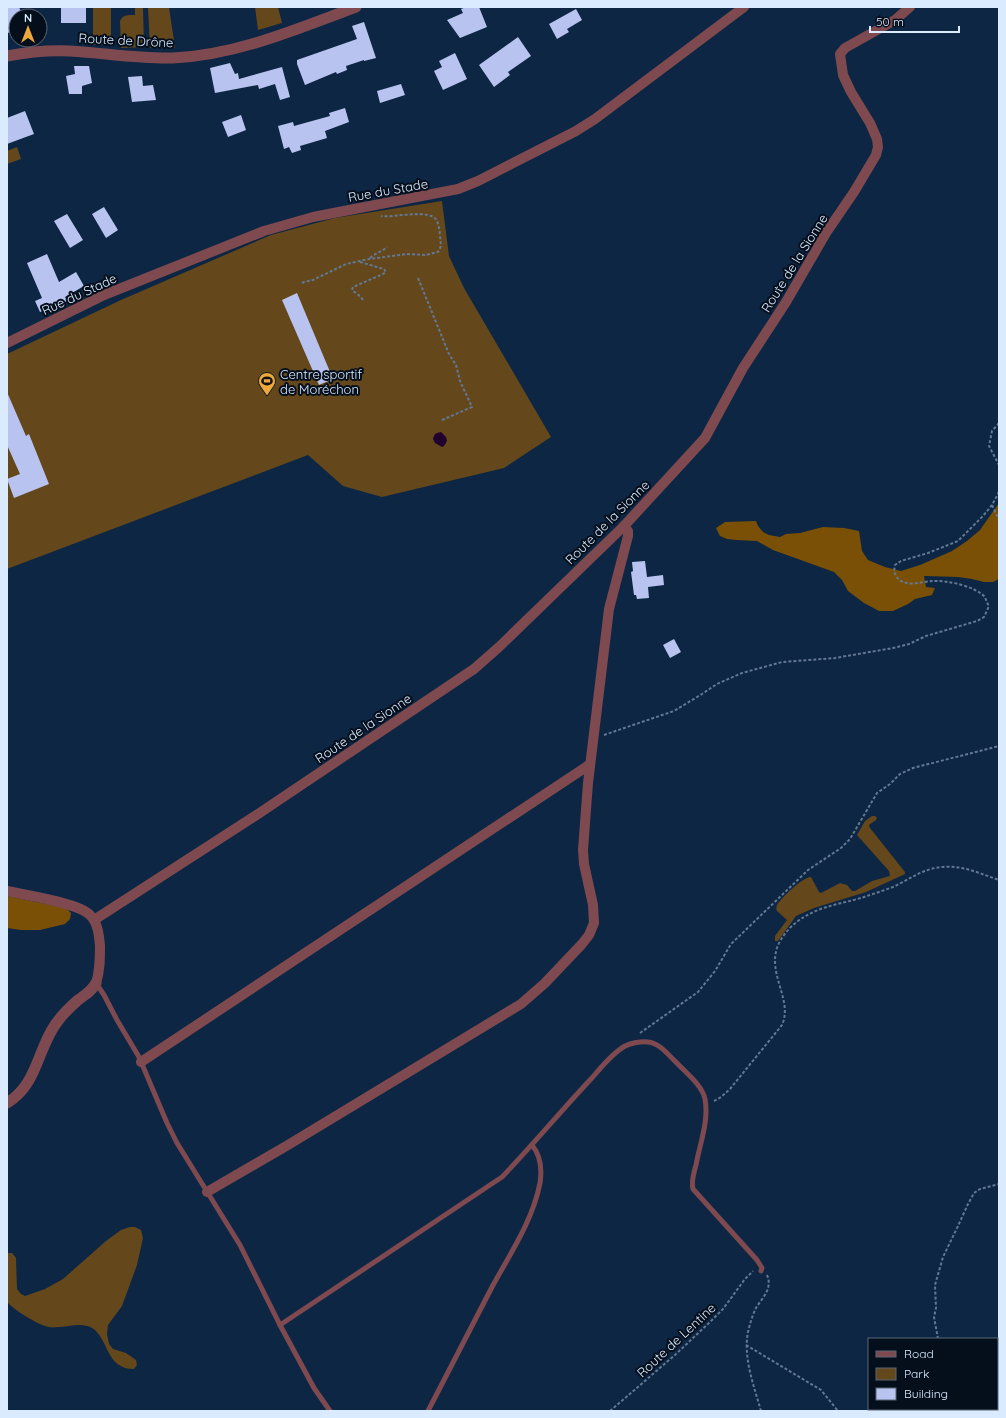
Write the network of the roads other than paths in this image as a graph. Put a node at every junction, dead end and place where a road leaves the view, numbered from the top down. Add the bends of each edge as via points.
1 (356, 7) edge
2 (744, 7) edge
3 (910, 7) edge
4 (7, 56) edge
5 (7, 342) edge
6 (624, 526) junction
7 (590, 765) junction
8 (7, 891) edge
9 (94, 920) junction
10 (96, 983) junction
11 (141, 1062) junction
12 (7, 1103) edge
13 (532, 1145) junction
14 (207, 1192) junction
15 (762, 1271) road end
16 (280, 1325) junction
17 (330, 1411) edge
18 (428, 1411) edge

1 - 4 street, Route de Drône via 269,39 207,54 156,58 56,50
2 - 5 street, Rue du Stade via 576,131 478,181 450,192 313,217 264,231 104,295
3 - 6 street, Route de la Sionne via 895,20 840,54 843,75 878,139 876,155 743,368 705,438
6 - 7 street via 628,536 609,609
6 - 9 street, Route de la Sionne via 465,676 250,820
7 - 11 street
7 - 14 street via 583,850 594,923 589,935 572,956 539,990 521,1004
8 - 9 street via 79,908
9 - 10 street via 100,945 100,967
10 - 11 lane
10 - 12 street via 55,1024 32,1076
11 - 14 lane via 169,1129
13 - 15 lane via 617,1052 631,1044 649,1042 658,1046 696,1084 705,1103 705,1124 694,1171 693,1189 757,1260
13 - 16 lane via 502,1177
13 - 18 lane via 538,1154 541,1176 530,1214
14 - 16 lane via 240,1245
16 - 17 lane via 314,1388

